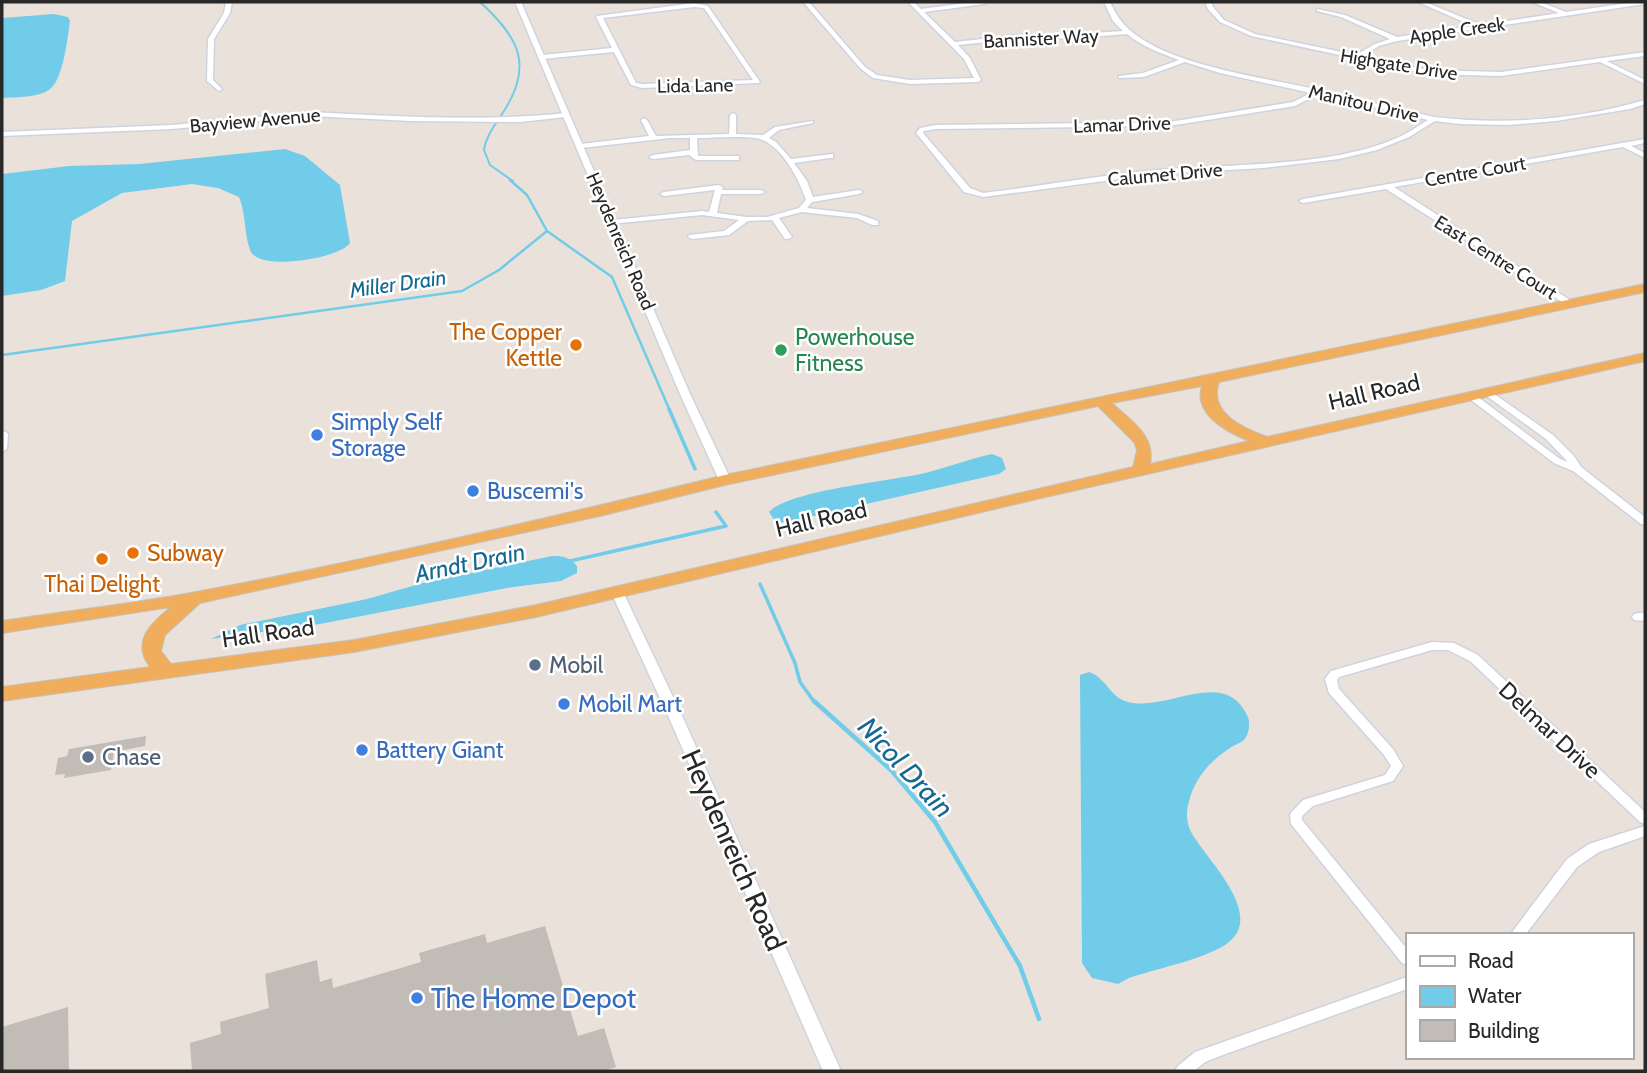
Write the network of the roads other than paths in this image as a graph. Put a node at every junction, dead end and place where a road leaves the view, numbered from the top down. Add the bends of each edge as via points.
1 (229, 2) edge
2 (519, 2) edge
3 (806, 2) edge
4 (911, 2) edge
5 (985, 2) edge
6 (1107, 2) edge
7 (1208, 2) edge
8 (1421, 2) edge
9 (1535, 2) edge
10 (1644, 2) edge
11 (1319, 10) dead end
12 (920, 11) junction
13 (1566, 14) junction
14 (1481, 27) junction
15 (1128, 32) junction
16 (1396, 39) junction
17 (954, 44) junction
18 (613, 47) junction
19 (541, 54) junction
20 (1645, 54) edge
21 (1356, 58) junction
22 (1598, 59) junction
23 (1185, 60) junction
24 (1121, 77) dead end
25 (1645, 82) edge
26 (219, 89) dead end
27 (1318, 92) junction
28 (1645, 102) edge
29 (565, 112) junction
30 (733, 115) dead end
31 (1434, 119) junction
32 (644, 120) dead end
33 (811, 122) dead end
34 (922, 129) joint
35 (2, 134) edge
36 (694, 135) junction
37 (732, 135) junction
38 (653, 137) junction
39 (764, 138) junction
40 (1645, 141) edge
41 (1624, 145) junction
42 (581, 146) junction
43 (693, 152) junction
44 (830, 156) dead end
45 (1645, 156) edge
46 (653, 157) dead end
47 (736, 158) dead end
48 (789, 161) junction
49 (1388, 187) junction
50 (718, 192) junction
51 (761, 192) dead end
52 (859, 192) dead end
53 (664, 194) dead end
54 (810, 200) junction
55 (1303, 201) dead end
56 (802, 210) junction
57 (713, 213) junction
58 (775, 218) junction
59 (746, 219) junction
60 (613, 222) junction
61 (875, 223) dead end
62 (692, 237) dead end
63 (788, 237) dead end
64 (1645, 288) edge
65 (1570, 303) junction
66 (1645, 357) edge
67 (1212, 379) junction
68 (1479, 394) junction
69 (1101, 401) junction
70 (3, 434) edge
71 (1550, 439) junction
72 (1265, 442) junction
73 (1533, 443) junction
74 (2, 449) edge
75 (1577, 469) junction
76 (1140, 471) junction
77 (724, 480) junction
78 (1645, 522) edge
79 (617, 592) junction
80 (194, 598) junction
81 (2, 627) edge
82 (167, 672) junction
83 (2, 694) edge
84 (1645, 820) edge
85 (1645, 831) edge
86 (1519, 933) edge
87 (1406, 958) edge
88 (1406, 983) edge
89 (831, 1071) edge
90 (1183, 1071) edge

1 - 26 street via 228,13 211,43 211,81
2 - 19 street, Heydenreich Road
3 - 17 street via 863,68 881,79 978,80
4 - 12 street
5 - 12 street
6 - 15 street, Manitou Drive via 1114,19
7 - 21 street, Highgate Drive via 1217,17 1240,30
8 - 14 street
9 - 13 street
10 - 13 street, Apple Creek
11 - 16 street
12 - 17 street
13 - 14 street, Apple Creek
14 - 16 street, Apple Creek
15 - 17 street, Bannister Way
15 - 23 street, Manitou Drive
16 - 21 street, Apple Creek
18 - 18 street, Lida Lane via 633,84 757,82 704,6 601,15 598,18
18 - 19 street
19 - 29 street, Heydenreich Road
20 - 22 street, Highgate Drive
21 - 22 street, Highgate Drive via 1417,71 1470,75
22 - 25 street
23 - 24 street via 1143,75
23 - 27 street, Manitou Drive
27 - 31 street, Manitou Drive
27 - 34 street, Lamar Drive via 1295,104 1169,124
28 - 31 street, Manitou Drive via 1521,125
29 - 35 street, Bayview Avenue via 509,119 310,114 163,128
29 - 42 street, Heydenreich Road
30 - 37 street
31 - 34 street, Calumet Drive via 1390,144 1293,163 1153,173 983,195 967,190 919,133
32 - 38 street
33 - 39 street via 777,128
36 - 37 street
36 - 38 street
36 - 43 street
37 - 39 street
38 - 42 street
39 - 48 street via 778,146
40 - 41 street, Centre Court
41 - 45 street
41 - 49 street, Centre Court
42 - 60 street, Heydenreich Road
43 - 46 street
43 - 47 street via 696,158
44 - 48 street
48 - 54 street
49 - 55 street, Centre Court
49 - 65 street, East Centre Court
50 - 51 street
50 - 53 street via 719,187
50 - 57 street
52 - 54 street
54 - 56 street
56 - 58 street
56 - 61 street via 858,216
57 - 59 street
57 - 60 street
58 - 59 street
58 - 63 street
59 - 62 street via 726,233
60 - 77 street, Heydenreich Road
64 - 65 highway, Hall Road
65 - 67 highway, Hall Road
66 - 68 highway, Hall Road
67 - 69 highway, Hall Road
67 - 72 highway via 1207,396 1212,407 1236,430
68 - 71 street
68 - 72 highway, Hall Road
68 - 73 street
69 - 76 highway via 1141,440 1145,450
69 - 77 highway, Hall Road
70 - 74 street
71 - 73 street
71 - 75 street via 1572,458
72 - 76 highway, Hall Road
73 - 75 street
75 - 78 street
76 - 79 highway, Hall Road
77 - 80 highway, Hall Road
79 - 82 highway, Hall Road via 388,640
79 - 89 street, Heydenreich Road
80 - 81 highway, Hall Road
80 - 82 highway via 163,624 151,642 150,656
82 - 83 highway, Hall Road
84 - 87 street, Delmar Drive via 1474,658 1450,646 1432,646 1335,674 1333,690 1397,766 1389,778 1308,803 1296,814 1296,821
85 - 86 street via 1594,848 1572,863
88 - 90 street via 1215,1051

